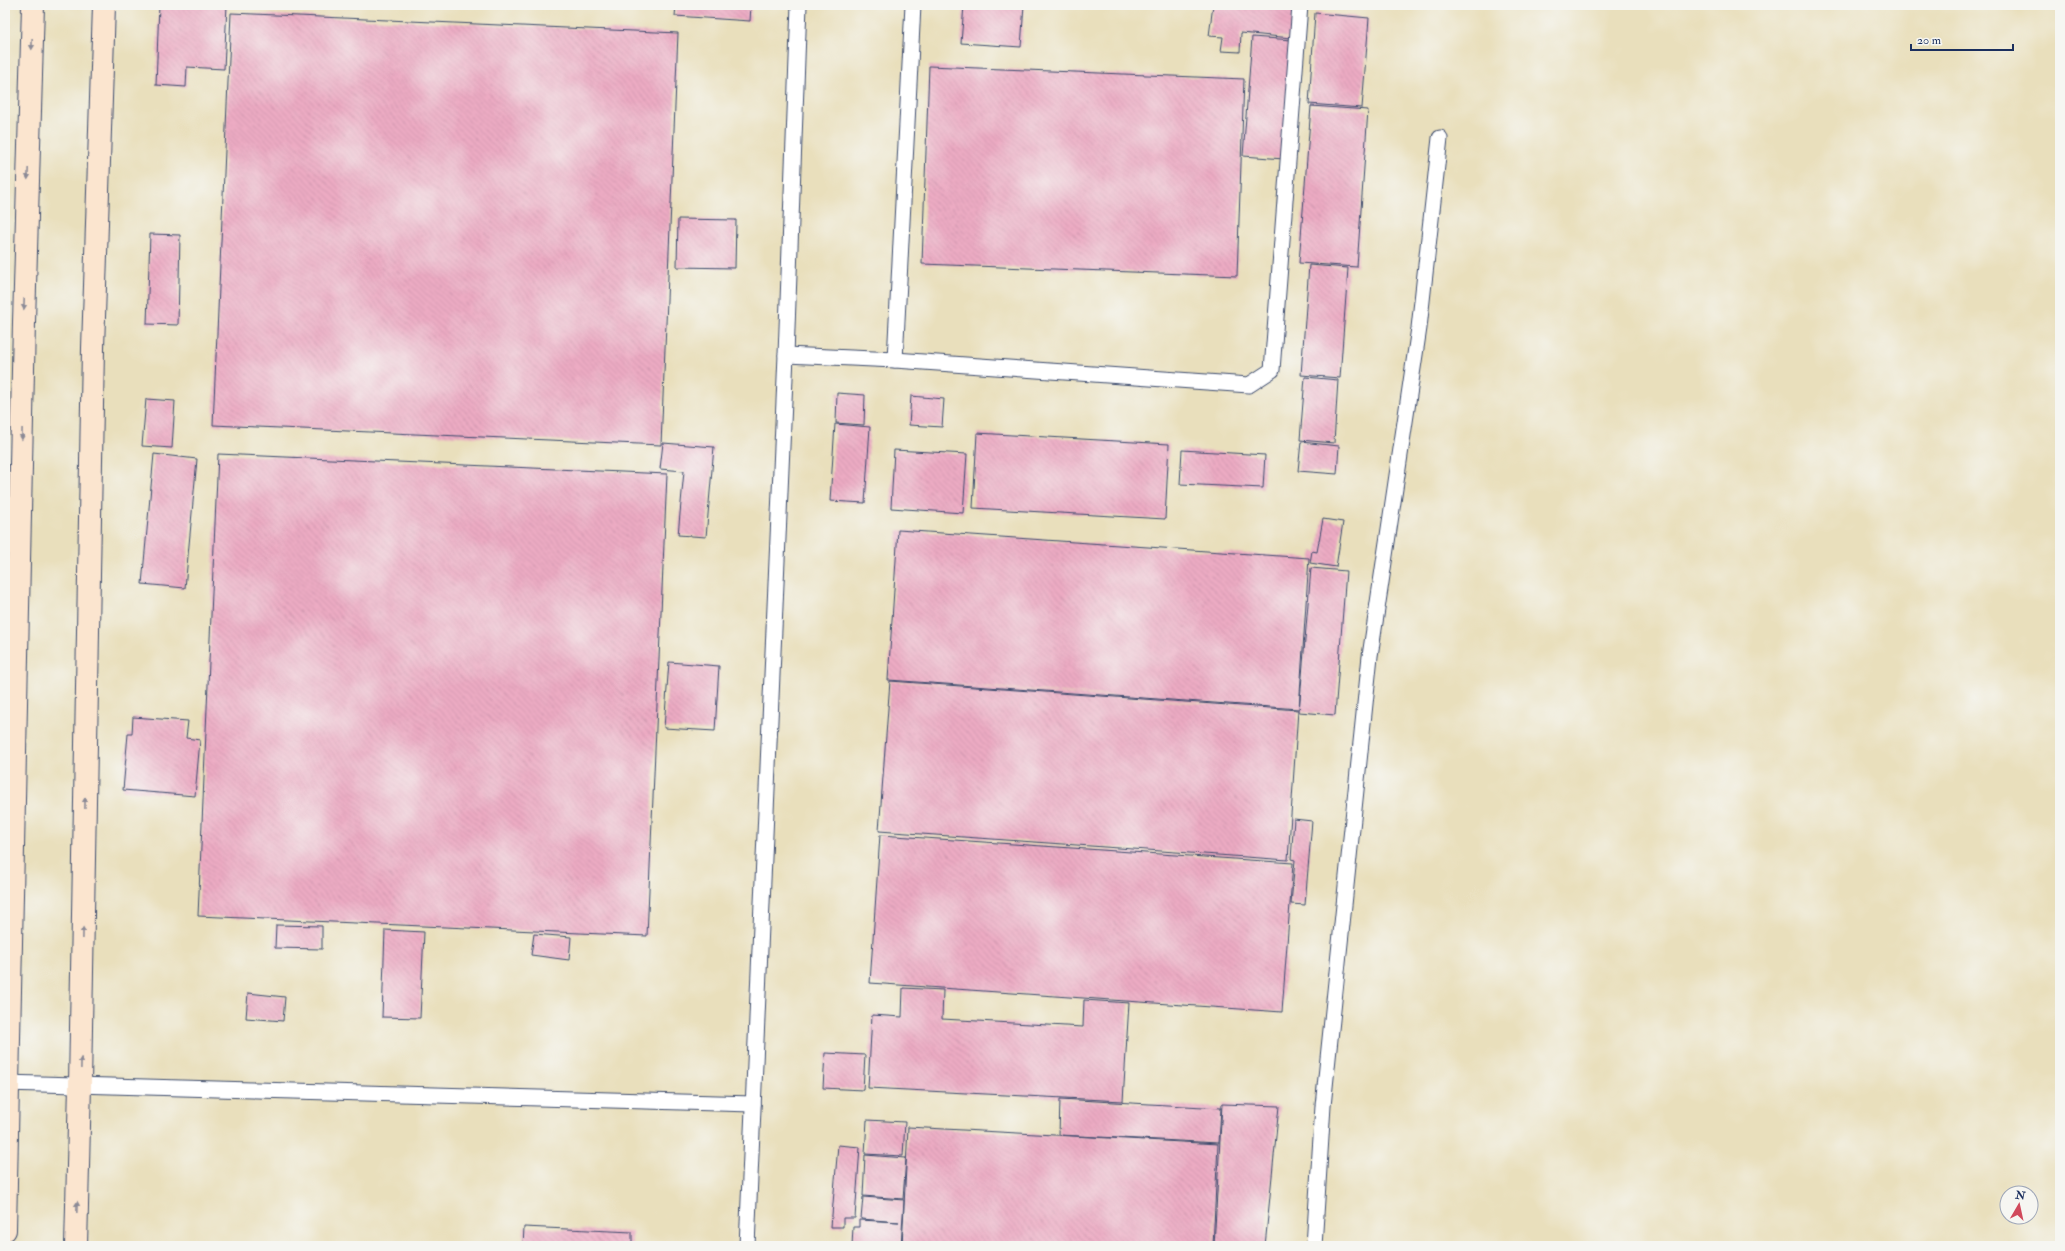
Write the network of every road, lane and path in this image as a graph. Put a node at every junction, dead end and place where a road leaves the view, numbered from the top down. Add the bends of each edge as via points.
1 (33, 5) edge
2 (104, 5) edge
3 (799, 5) edge
4 (913, 5) edge
5 (1300, 5) edge
6 (1440, 138) dead end
7 (786, 355) junction
8 (895, 360) junction
9 (10, 807) edge
10 (7, 1083) edge
11 (80, 1085) junction
12 (753, 1104) junction
13 (5, 1230) edge
14 (76, 1246) edge
15 (747, 1246) edge
16 (1314, 1246) edge

1 -> 9 street
11 -> 2 street via 92,348
3 - 7 lane
4 - 8 lane
5 - 8 lane via 1272,370 1250,385
6 - 16 lane via 1419,328 1370,656 1323,1106
7 - 8 lane
7 - 12 lane
9 - 10 street
10 - 11 lane
10 - 13 street
11 - 12 lane
14 -> 11 street
12 - 15 lane

